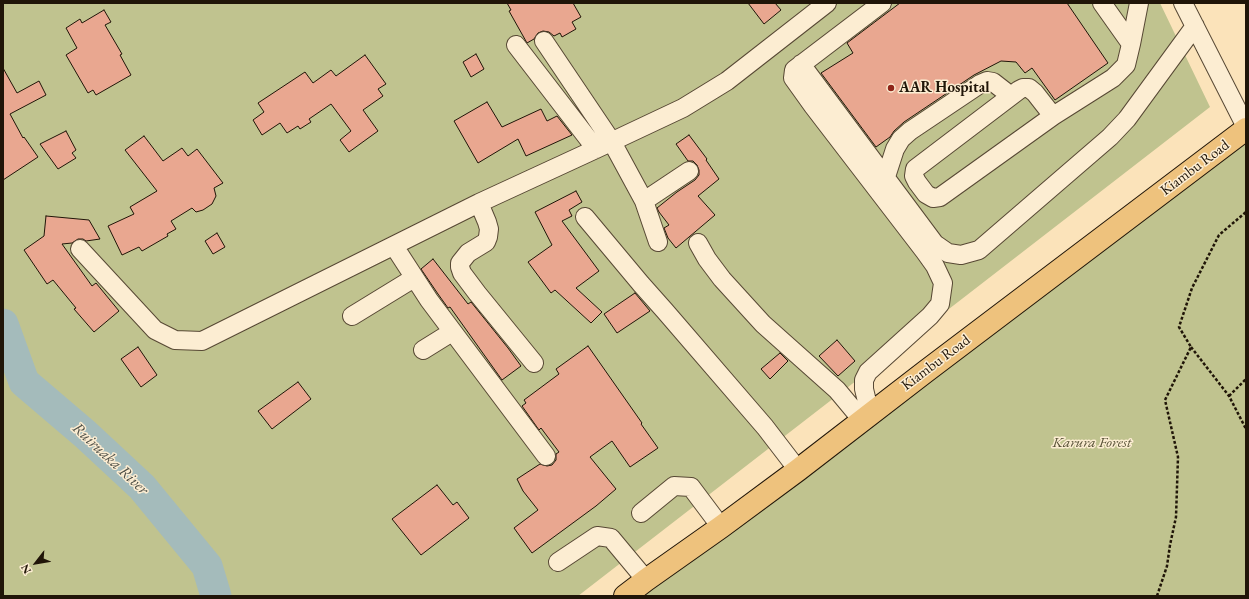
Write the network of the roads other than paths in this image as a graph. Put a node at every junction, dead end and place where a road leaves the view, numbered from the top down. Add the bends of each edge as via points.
1 (827, 3) edge
2 (882, 3) edge
3 (1102, 3) edge
4 (1139, 3) edge
5 (1183, 3) edge
6 (1194, 26) junction
7 (544, 41) dead end
8 (1131, 44) junction
9 (516, 45) dead end
10 (1011, 96) junction
11 (1053, 116) junction
12 (1246, 128) edge
13 (604, 146) junction
14 (689, 171) dead end
15 (883, 186) junction
16 (644, 201) junction
17 (479, 203) junction
18 (585, 216) dead end
19 (658, 242) dead end
20 (698, 243) dead end
21 (394, 246) junction
22 (80, 249) dead end
23 (414, 278) junction
24 (352, 316) dead end
25 (452, 332) junction
26 (423, 350) dead end
27 (534, 363) dead end
28 (866, 417) junction
29 (546, 456) dead end
30 (798, 470) junction
31 (641, 513) dead end
32 (721, 527) junction
33 (558, 562) dead end
34 (646, 580) junction
35 (625, 596) edge

1 - 13 street via 727,81 683,108
2 - 15 street via 801,64 818,101
3 - 8 street
4 - 8 street
5 - 6 street
6 - 12 street
6 - 15 street via 1127,119 1110,137 979,250 961,255 948,252 935,244
7 - 13 street
8 - 11 street via 1126,65 1113,78
9 - 13 street
10 - 11 street via 1023,88 1029,88
10 - 11 street via 915,170 914,176 926,194 933,198 940,197
10 - 15 street via 993,82 987,81 910,131 895,148
12 - 28 highway, Kiambu Road
13 - 16 street
13 - 17 street
14 - 16 street
15 - 28 street via 943,282 940,304 930,316 868,372 864,380
16 - 19 street
17 - 21 street
17 - 27 street via 489,229 488,238 468,253 460,263 462,273
18 - 30 street
20 - 28 street via 722,279 763,324
21 - 22 street via 202,341 175,340 155,330
21 - 23 street
23 - 24 street
23 - 25 street
25 - 26 street
25 - 29 street
28 - 30 highway, Kiambu Road
30 - 32 highway, Kiambu Road
31 - 32 street via 674,486 691,487
32 - 34 highway, Kiambu Road
33 - 34 street via 597,536 611,538
34 - 35 highway, Kiambu Road

